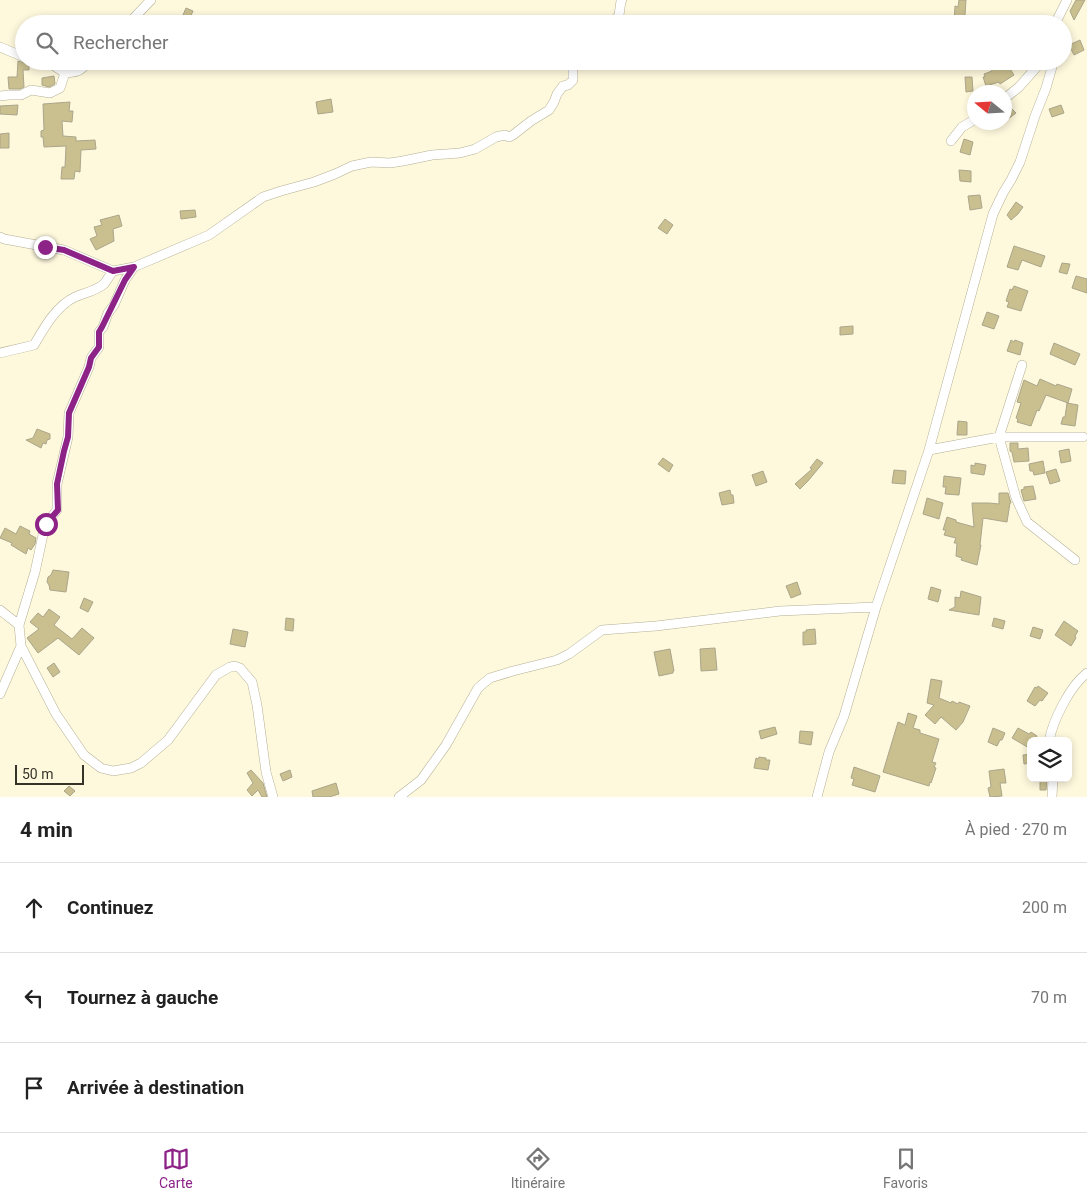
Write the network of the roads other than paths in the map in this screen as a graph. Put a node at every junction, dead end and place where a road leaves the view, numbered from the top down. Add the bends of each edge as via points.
1 (151, 0) edge
2 (622, 0) edge
3 (1068, 0) edge
4 (137, 15) edge
5 (619, 15) edge
6 (1060, 15) edge
7 (0, 48) edge
8 (15, 53) edge
9 (60, 70) edge
10 (79, 70) edge
11 (573, 70) edge
12 (1034, 70) edge
13 (1051, 70) edge
14 (65, 73) junction
15 (1012, 92) edge
16 (0, 96) edge
17 (967, 124) edge
18 (951, 141) dead end
19 (0, 237) edge
20 (134, 267) junction
21 (113, 271) junction
22 (0, 353) edge
23 (1022, 365) dead end
24 (1083, 437) dead end
25 (999, 438) junction
26 (929, 450) junction
27 (1075, 560) dead end
28 (876, 607) junction
29 (0, 610) edge
30 (19, 625) junction
31 (21, 646) junction
32 (1087, 672) edge
33 (0, 694) edge
34 (1050, 737) edge
35 (1053, 782) edge
36 (273, 797) edge
37 (399, 797) edge
38 (817, 797) edge
39 (1052, 797) edge

1 - 4 street
2 - 5 street
3 - 6 street
7 - 8 street
9 - 14 street
10 - 14 street
11 - 20 street via 573,80 563,86 549,110 509,137 496,137 476,149 460,153 352,166 314,182 262,197 209,235
12 - 15 street
13 - 26 street via 1020,162 993,214
14 - 16 street via 60,88 50,93 31,90 20,95
17 - 18 street
19 - 21 street via 64,250
20 - 21 street
20 - 30 street via 99,332 99,347 91,358 69,413 68,437 57,484 58,510 46,524
21 - 22 street via 103,284 74,298 57,311 34,345
23 - 25 street
24 - 25 street
25 - 26 street
25 - 27 street via 1016,498 1027,522
26 - 28 street
28 - 37 street via 780,611 602,630 557,660 490,678 478,688 446,745 420,780
28 - 38 street
29 - 30 street
30 - 31 street
31 - 33 street
31 - 36 street via 56,714 84,755 101,768 113,771 131,768 141,762 168,740 216,674 230,666 240,668 252,682
32 - 34 street via 1072,689 1055,720
35 - 39 street

